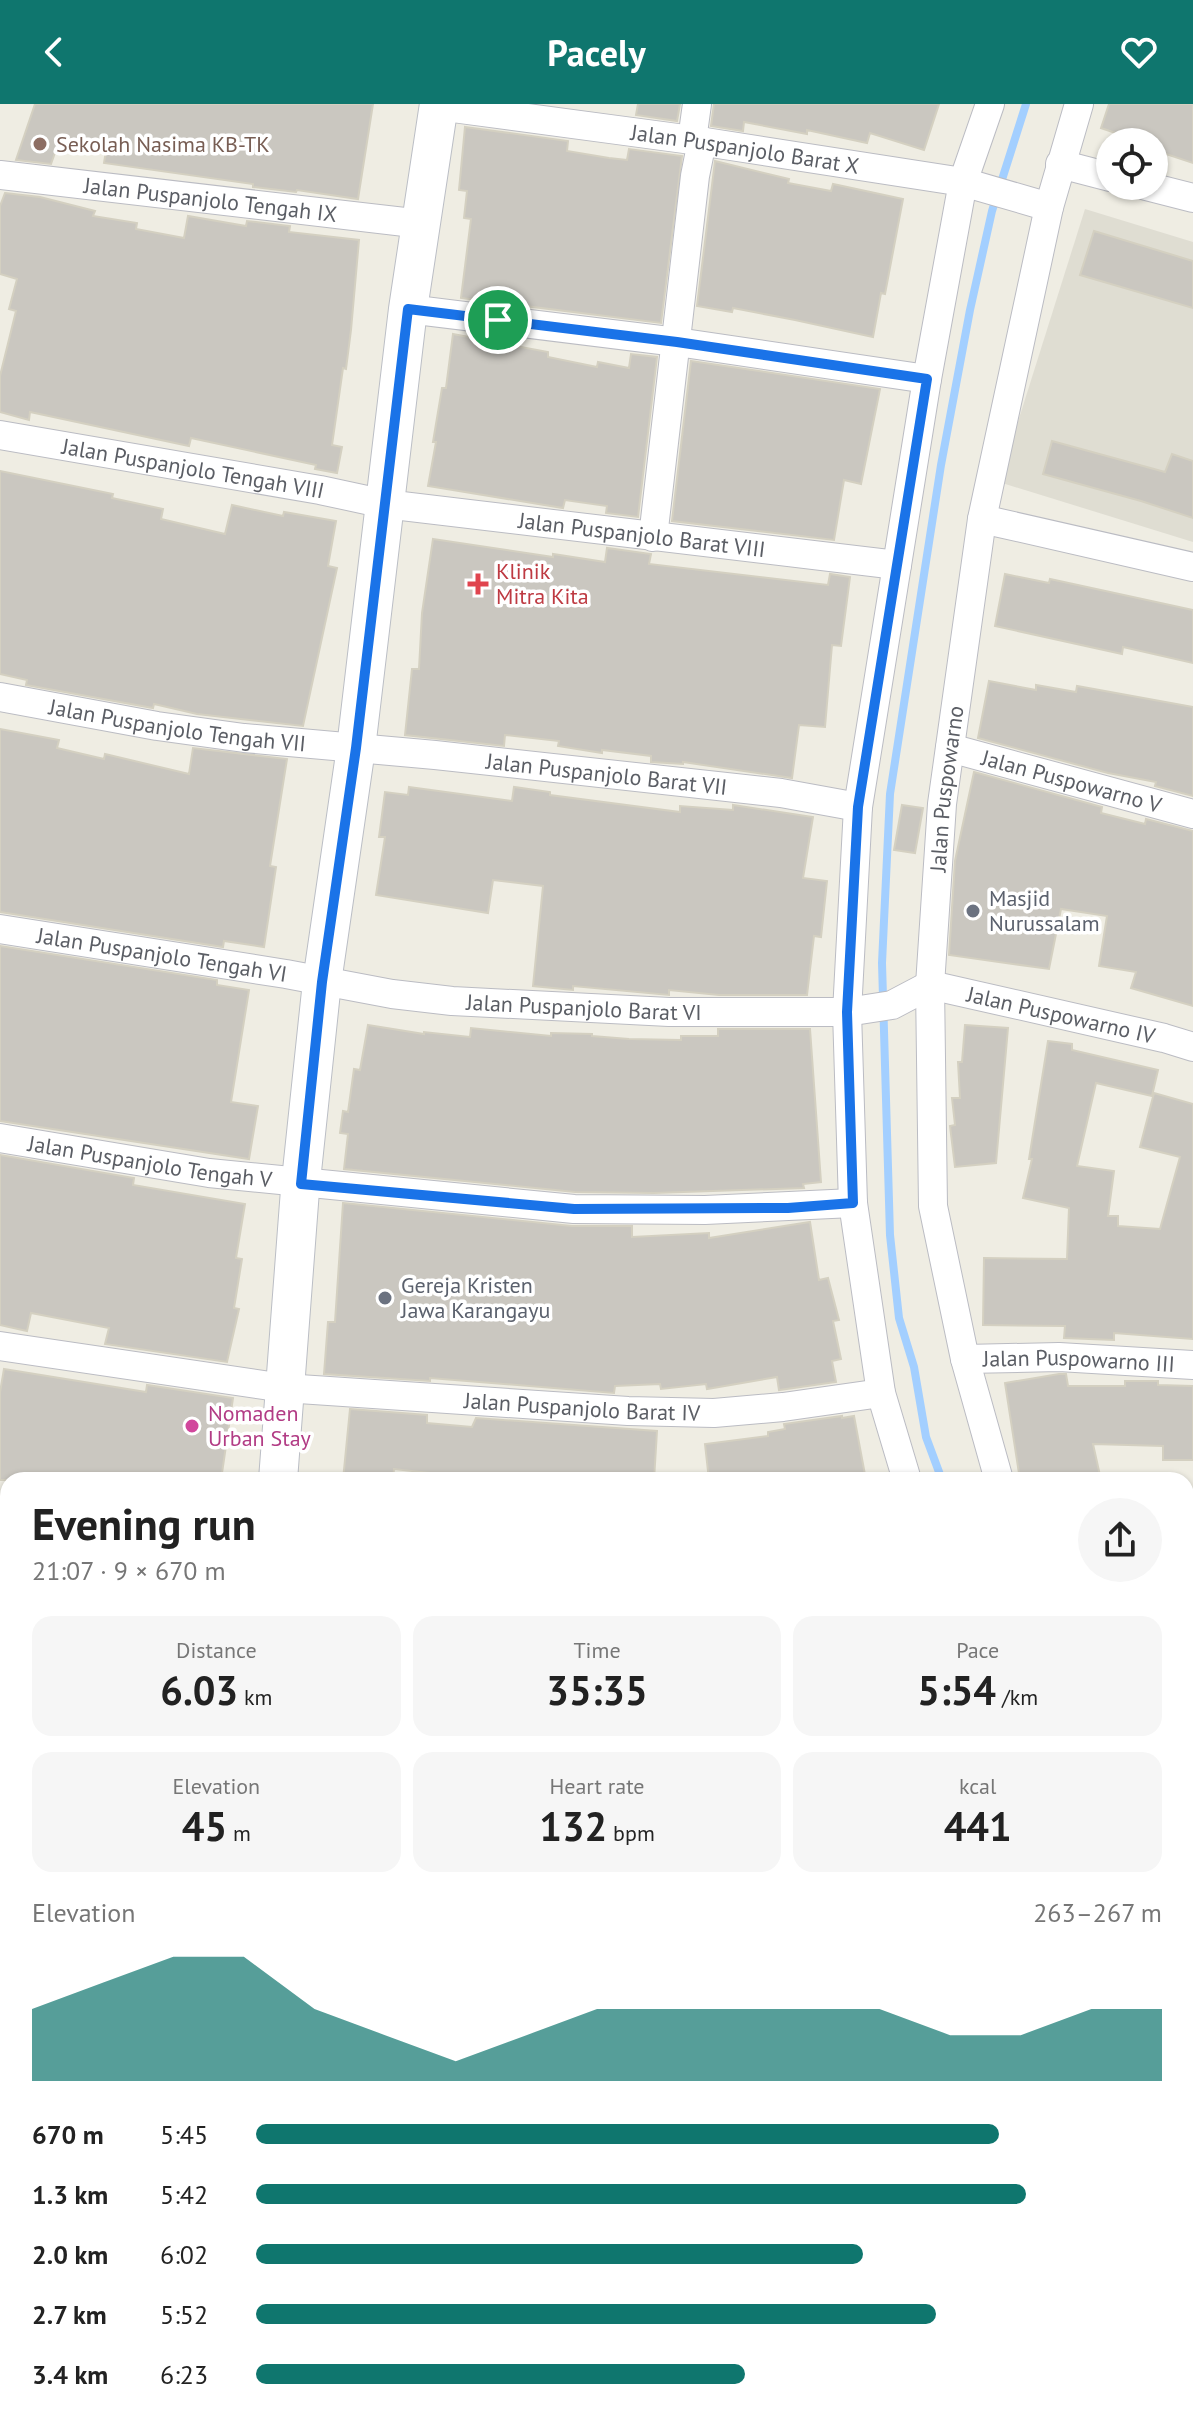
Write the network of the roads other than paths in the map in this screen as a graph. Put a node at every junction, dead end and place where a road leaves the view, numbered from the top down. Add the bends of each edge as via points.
1 (697, 104) edge
2 (990, 104) edge
3 (1079, 104) edge
4 (438, 105) edge
5 (574, 115) edge
6 (697, 140) junction
7 (1060, 164) junction
8 (1096, 173) edge
9 (0, 175) edge
10 (969, 183) junction
11 (1168, 192) edge
12 (1193, 198) edge
13 (1045, 206) junction
14 (422, 224) junction
15 (408, 309) junction
16 (677, 342) junction
17 (927, 379) junction
18 (0, 435) edge
19 (385, 504) junction
20 (982, 519) junction
21 (653, 537) junction
22 (897, 565) junction
23 (1193, 567) edge
24 (0, 697) edge
25 (356, 748) junction
26 (950, 748) junction
27 (858, 807) junction
28 (1193, 814) edge
29 (0, 929) edge
30 (322, 982) junction
31 (930, 985) junction
32 (855, 1011) junction
33 (1193, 1047) edge
34 (0, 1138) edge
35 (301, 1184) junction
36 (853, 1203) junction
37 (0, 1346) edge
38 (965, 1359) junction
39 (1193, 1365) edge
40 (284, 1388) junction
41 (881, 1393) junction
42 (279, 1472) edge
43 (905, 1472) edge
44 (997, 1472) edge

1 - 6 street
2 - 10 street
3 - 7 street, Jalan Puspowarno
4 - 5 street, Jalan Puspanjolo Barat X
4 - 14 street
5 - 6 street, Jalan Puspanjolo Barat X
6 - 10 street, Jalan Puspanjolo Barat X
6 - 16 street
7 - 8 street
7 - 13 street, Jalan Puspowarno
9 - 14 street, Jalan Puspanjolo Tengah IX
10 - 13 street, Jalan Puspanjolo Barat X
10 - 17 street
11 - 12 street
13 - 20 street, Jalan Puspowarno
14 - 15 street
15 - 16 street
15 - 19 street
16 - 17 street
16 - 21 street
17 - 22 street
18 - 19 street, Jalan Puspanjolo Tengah VIII
19 - 21 street, Jalan Puspanjolo Barat VIII
19 - 25 street
20 - 23 street
20 - 26 street, Jalan Puspowarno
21 - 22 street, Jalan Puspanjolo Barat VIII
22 - 27 street
24 - 25 street, Jalan Puspanjolo Tengah VII via 157,726
25 - 27 street, Jalan Puspanjolo Barat VII via 781,793
25 - 30 street
26 - 28 street, Jalan Puspowarno V
26 - 31 street, Jalan Puspowarno
27 - 32 street
29 - 30 street, Jalan Puspanjolo Tengah VI
30 - 32 street, Jalan Puspanjolo Barat VI via 452,1001 591,1009
30 - 35 street
31 - 32 street, Jalan Puspanjolo Barat VI via 892,1005
31 - 33 street, Jalan Puspowarno IV
31 - 38 street, Jalan Puspowarno via 933,1206
32 - 36 street
34 - 35 street, Jalan Puspanjolo Tengah V
35 - 36 street, Jalan Puspanjolo Tengah V via 574,1209
35 - 40 street
36 - 41 street
37 - 40 street, Jalan Puspanjolo Barat IV
38 - 39 street, Jalan Puspowarno III via 1059,1357
38 - 44 street, Jalan Puspowarno
40 - 41 street, Jalan Puspanjolo Barat IV via 714,1413
40 - 42 street
41 - 43 street

